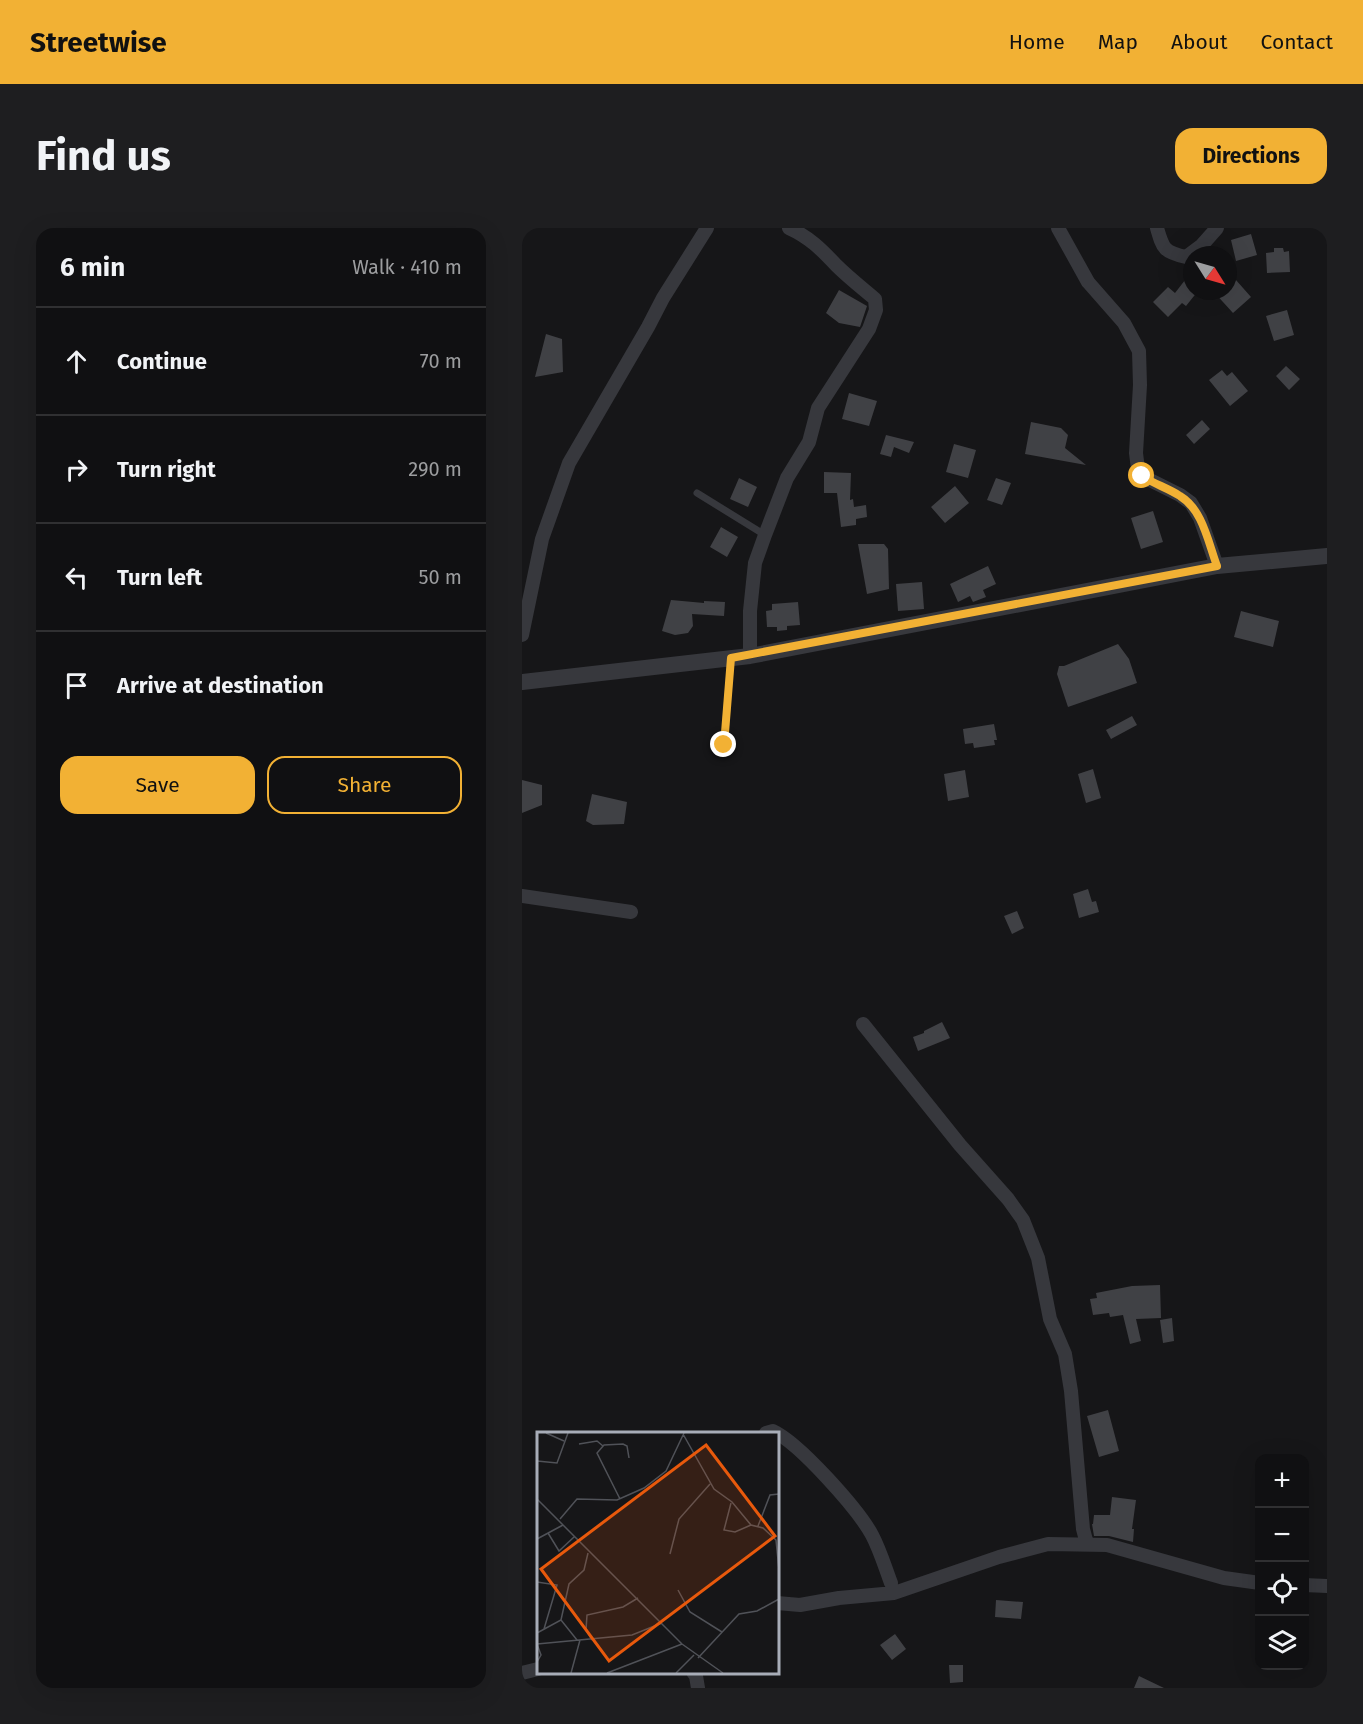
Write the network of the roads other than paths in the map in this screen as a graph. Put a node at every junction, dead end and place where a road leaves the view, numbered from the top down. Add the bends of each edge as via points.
1 (706, 228) edge
2 (789, 228) edge
3 (1058, 228) edge
4 (1157, 228) edge
5 (1216, 228) edge
6 (697, 493) dead end
7 (765, 535) junction
8 (1327, 556) edge
9 (1217, 566) junction
10 (522, 635) edge
11 (750, 656) junction
12 (731, 658) junction
13 (522, 682) edge
14 (724, 745) dead end
15 (522, 896) edge
16 (631, 912) dead end
17 (863, 1024) dead end
18 (778, 1433) edge
19 (1087, 1544) junction
20 (1255, 1582) edge
21 (891, 1583) dead end
22 (1309, 1585) edge
23 (1327, 1586) edge
24 (778, 1603) edge
25 (537, 1669) edge
26 (522, 1673) edge
27 (694, 1673) edge
28 (698, 1688) edge

1 - 10 street via 569,463 542,539
2 - 7 street via 823,249 875,299 876,310 869,329 818,408 809,442 787,478
3 - 9 street via 1088,282 1124,323 1138,351 1138,469 1142,476 1191,503
4 - 5 street via 1162,244 1171,254 1186,257
6 - 7 lane
7 - 11 street via 755,563
8 - 9 street
9 - 11 street
11 - 12 street
12 - 13 street
12 - 14 lane
15 - 16 street
17 - 19 street via 1023,1220 1038,1258 1050,1319 1065,1354
18 - 21 street via 856,1511 872,1535
19 - 20 street via 1107,1545 1224,1578
19 - 24 street via 1048,1544 894,1593 800,1605
22 - 23 street
25 - 26 street
27 - 28 street

